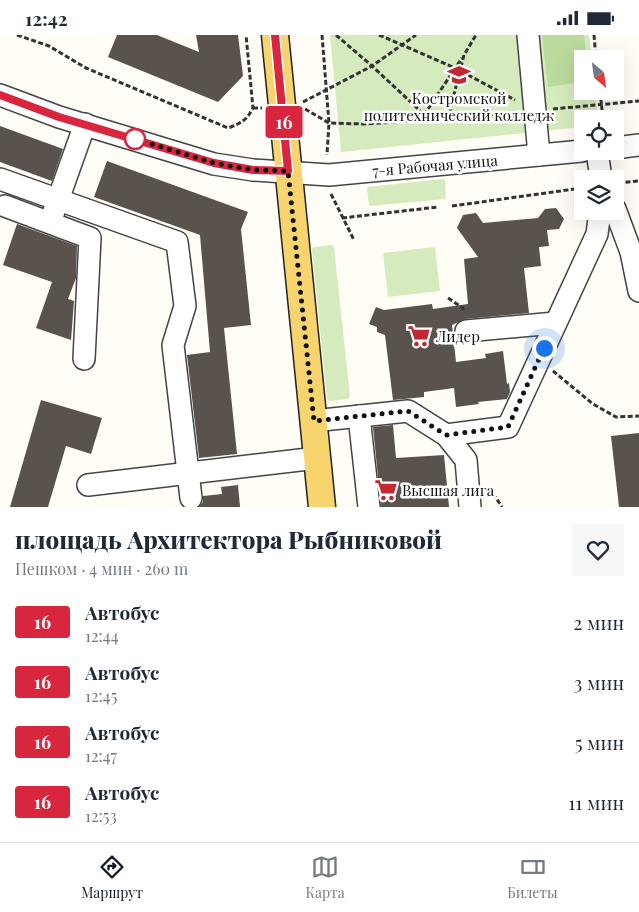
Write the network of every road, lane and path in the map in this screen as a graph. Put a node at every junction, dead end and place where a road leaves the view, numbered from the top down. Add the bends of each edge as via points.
1 (17, 35) edge
2 (246, 35) edge
3 (275, 35) edge
4 (322, 35) edge
5 (336, 35) edge
6 (379, 35) edge
7 (416, 35) edge
8 (476, 35) edge
9 (528, 35) edge
10 (594, 35) edge
11 (402, 45) junction
12 (595, 50) edge
13 (464, 55) junction
14 (372, 66) junction
15 (455, 67) junction
16 (460, 70) junction
17 (326, 91) junction
18 (0, 95) edge
19 (601, 100) edge
20 (639, 101) edge
21 (601, 105) junction
22 (282, 106) junction
23 (253, 108) junction
24 (602, 110) edge
25 (535, 111) junction
26 (424, 115) junction
27 (448, 118) junction
28 (429, 120) junction
29 (329, 123) junction
30 (85, 125) junction
31 (639, 145) edge
32 (624, 147) edge
33 (574, 152) edge
34 (539, 155) junction
35 (288, 171) junction
36 (329, 175) junction
37 (0, 179) edge
38 (639, 181) edge
39 (624, 183) edge
40 (574, 189) edge
41 (58, 200) junction
42 (5, 206) dead end
43 (452, 206) dead end
44 (438, 207) dead end
45 (342, 218) junction
46 (598, 220) edge
47 (619, 220) edge
48 (50, 222) junction
49 (354, 240) dead end
50 (638, 278) edge
51 (555, 323) junction
52 (466, 331) dead end
53 (84, 359) dead end
54 (539, 360) junction
55 (359, 416) junction
56 (639, 416) edge
57 (314, 421) junction
58 (446, 435) junction
59 (318, 458) junction
60 (188, 473) junction
61 (88, 485) dead end
62 (190, 498) dead end
63 (322, 507) edge
64 (369, 507) edge
65 (470, 507) edge

1 - 23 path via 50,46 86,68 228,128 242,123
2 - 23 path
3 - 22 main road
4 - 17 path
5 - 14 path
6 - 11 path
7 - 11 path
8 - 13 path
9 - 25 street
10 - 12 path
11 - 14 path
11 - 15 path
13 - 15 path
13 - 16 path
14 - 17 path
14 - 26 path
15 - 16 path
15 - 26 path
16 - 25 path
16 - 27 path
17 - 29 path
17 - 29 path via 298,105
18 - 30 street, 7-я Рабочая улица
19 - 21 path
20 - 21 path
21 - 24 path
21 - 25 path
22 - 23 path
22 - 35 main road
25 - 27 path
25 - 34 street
26 - 28 path
27 - 28 path
28 - 29 path
29 - 36 path
30 - 35 street, 7-я Рабочая улица via 214,163 253,170
30 - 41 street
31 - 32 street
33 - 34 street, 7-я Рабочая улица
34 - 36 street, 7-я Рабочая улица
35 - 36 street, 7-я Рабочая улица
35 - 57 main road
36 - 45 path via 331,196
37 - 41 street
38 - 39 path
40 - 43 path
41 - 48 street
41 - 60 street via 177,242 185,305 173,345
42 - 48 street
44 - 45 path
45 - 49 path
46 - 51 street via 596,234
47 - 50 street
48 - 53 street via 90,238
51 - 52 street
51 - 54 street
54 - 56 path via 593,404 616,417
54 - 58 street via 508,427
55 - 57 street
55 - 58 street via 408,411
55 - 64 street
57 - 59 main road
58 - 65 street via 466,460
59 - 60 street
59 - 63 main road
60 - 61 street
60 - 62 street

